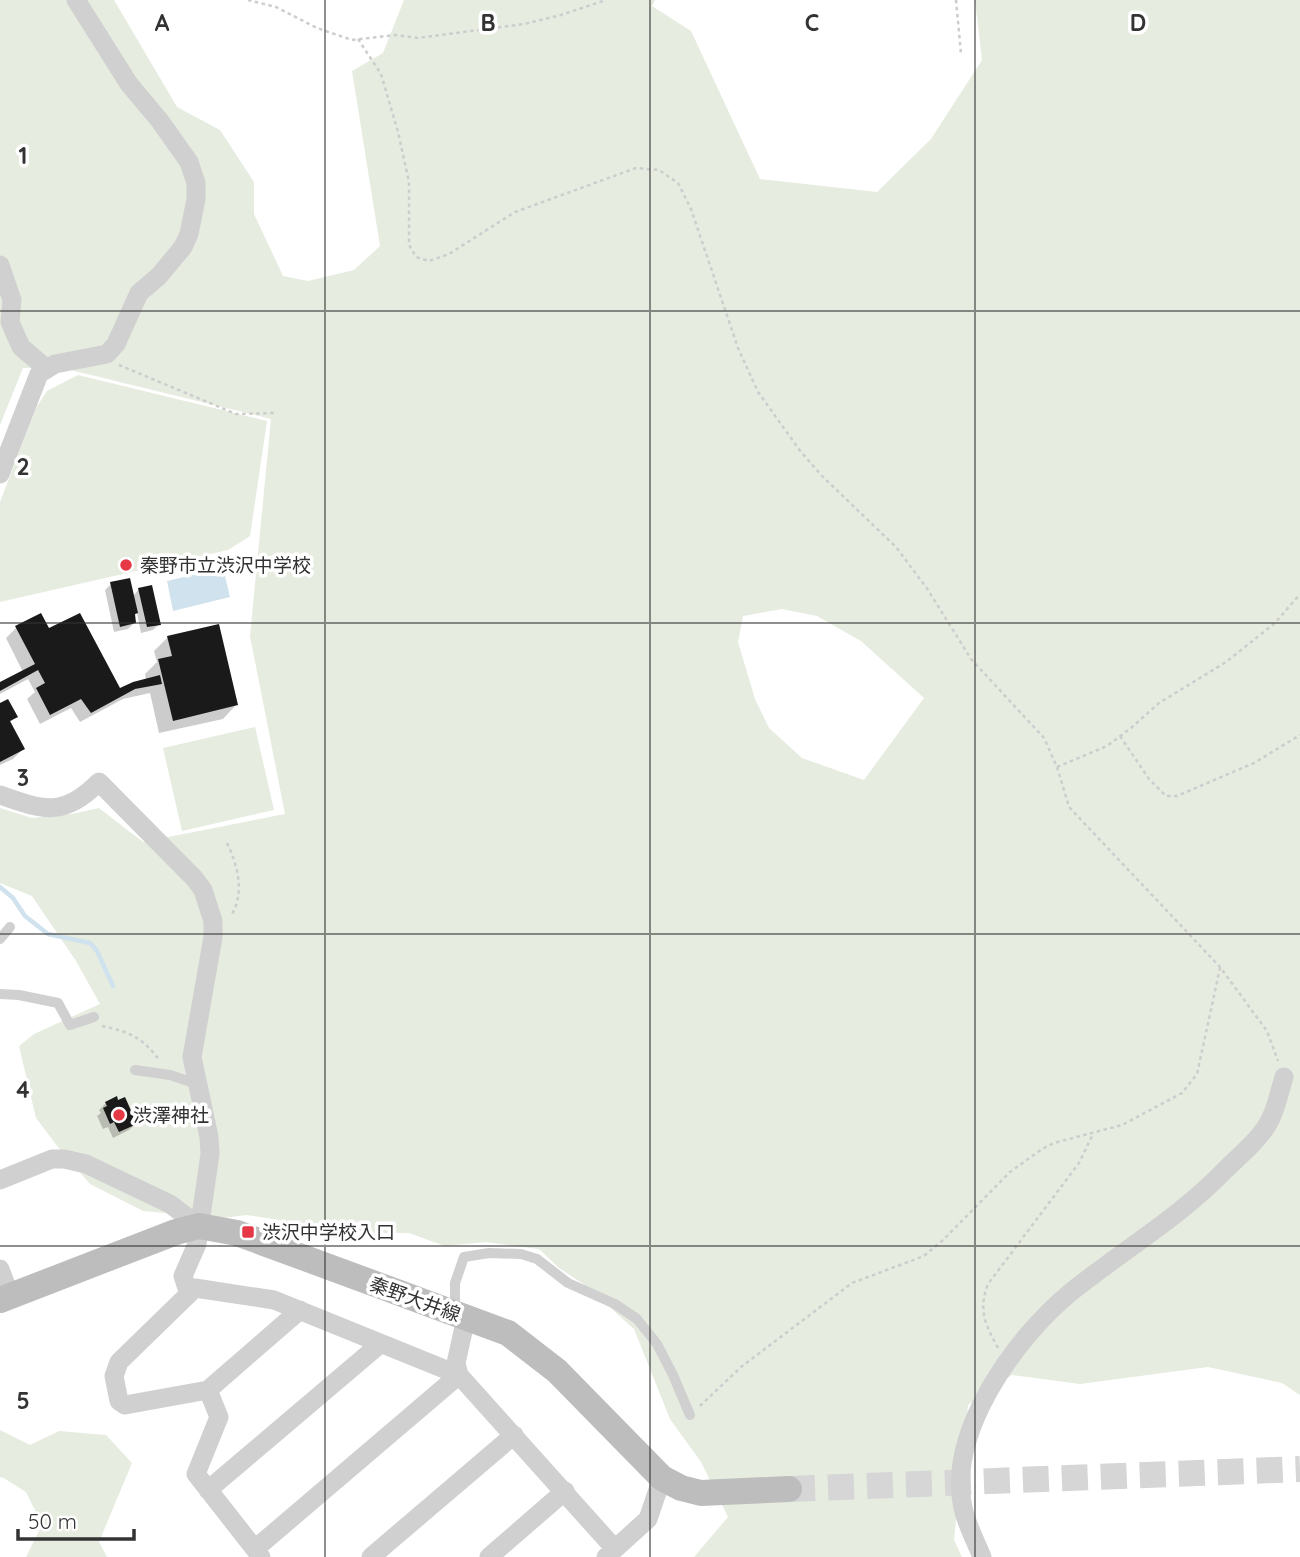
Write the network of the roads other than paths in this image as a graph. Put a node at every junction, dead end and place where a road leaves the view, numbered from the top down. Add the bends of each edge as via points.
1 (76, 0) edge
2 (0, 265) edge
3 (47, 369) junction
4 (0, 474) edge
5 (0, 795) edge
6 (10, 927) dead end
7 (0, 939) edge
8 (0, 994) edge
9 (94, 1017) road end
10 (135, 1070) dead end
11 (1284, 1077) road end
12 (198, 1084) junction
13 (0, 1180) edge
14 (199, 1226) junction
15 (0, 1269) edge
16 (189, 1294) junction
17 (5, 1298) edge
18 (300, 1311) junction
19 (460, 1316) junction
20 (380, 1344) junction
21 (459, 1375) junction
22 (208, 1390) junction
23 (690, 1415) road end
24 (514, 1435) junction
25 (662, 1478) junction
26 (789, 1489) tunnel mouth
27 (208, 1490) junction
28 (565, 1491) junction
29 (258, 1553) edge
30 (610, 1553) edge
31 (372, 1557) edge
32 (489, 1557) edge
33 (982, 1557) edge

1 - 3 street via 129,84 189,162 196,199 183,247 139,293 116,345 107,354 55,363
2 - 3 street via 12,300 10,322 21,347
3 - 4 street via 39,374
5 - 12 street via 49,808 82,799 99,782 203,890 213,932 193,1045
6 - 7 lane
8 - 9 lane via 58,1003 70,1025
10 - 12 lane
11 - 33 street via 1270,1119 1250,1144 1209,1187 1042,1319 981,1404 968,1436 961,1487 964,1512
12 - 14 street via 210,1153
13 - 14 street via 52,1159 75,1161 170,1204
14 - 16 street via 197,1244 183,1276
14 - 17 main road, 秦野大井線
14 - 19 main road, 秦野大井線 via 237,1233
15 - 17 street
16 - 18 street via 195,1288 274,1300
16 - 22 street via 119,1362 114,1376 116,1391 125,1405
18 - 20 street
18 - 22 street
19 - 21 street
19 - 23 lane via 455,1283 464,1257 508,1253 537,1259 568,1283 637,1319 657,1344
19 - 25 main road, 秦野大井線 via 508,1333 557,1371
20 - 21 street
20 - 27 street
21 - 24 street
21 - 29 street
22 - 27 street via 219,1417 196,1474
24 - 28 street
24 - 31 street
25 - 26 main road, 秦野大井線 via 701,1493
25 - 30 street via 648,1519
27 - 29 street
28 - 30 street
28 - 32 street

